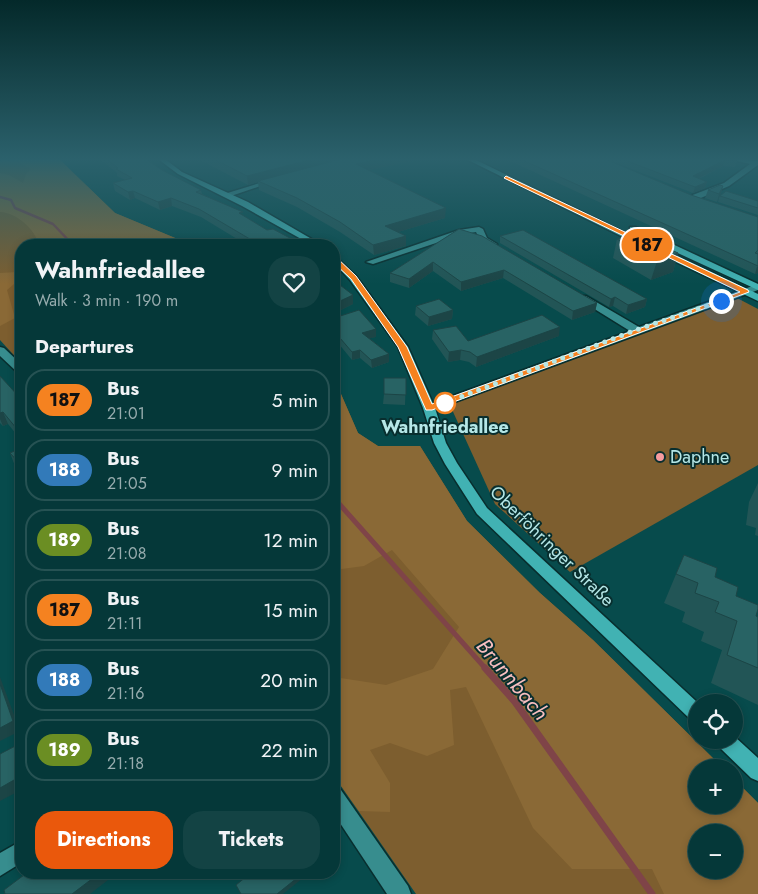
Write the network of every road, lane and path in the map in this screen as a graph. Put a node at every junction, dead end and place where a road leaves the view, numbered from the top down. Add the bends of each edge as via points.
1 (236, 201) edge
2 (554, 201) edge
3 (573, 201) edge
4 (700, 201) edge
5 (709, 204) edge
6 (309, 239) edge
7 (502, 250) edge
8 (370, 262) dead end
9 (340, 264) edge
10 (758, 287) edge
11 (746, 292) junction
12 (577, 295) edge
13 (758, 298) edge
14 (636, 330) junction
15 (0, 350) edge
16 (15, 364) edge
17 (429, 408) junction
18 (688, 705) edge
19 (735, 749) edge
20 (758, 771) edge
21 (340, 806) edge
22 (15, 855) edge
23 (0, 865) edge
24 (400, 894) edge

1 - 6 main road
2 - 11 main road
3 - 10 main road
4 - 5 street
7 - 8 street via 483,239 478,229
9 - 17 main road, Oberföhringer Straße via 402,347
10 - 11 street
11 - 13 main road
11 - 14 street
12 - 14 street
14 - 17 street
15 - 16 street
17 - 18 main road, Oberföhringer Straße via 440,443 482,511
19 - 20 main road
21 - 24 street
22 - 23 street

